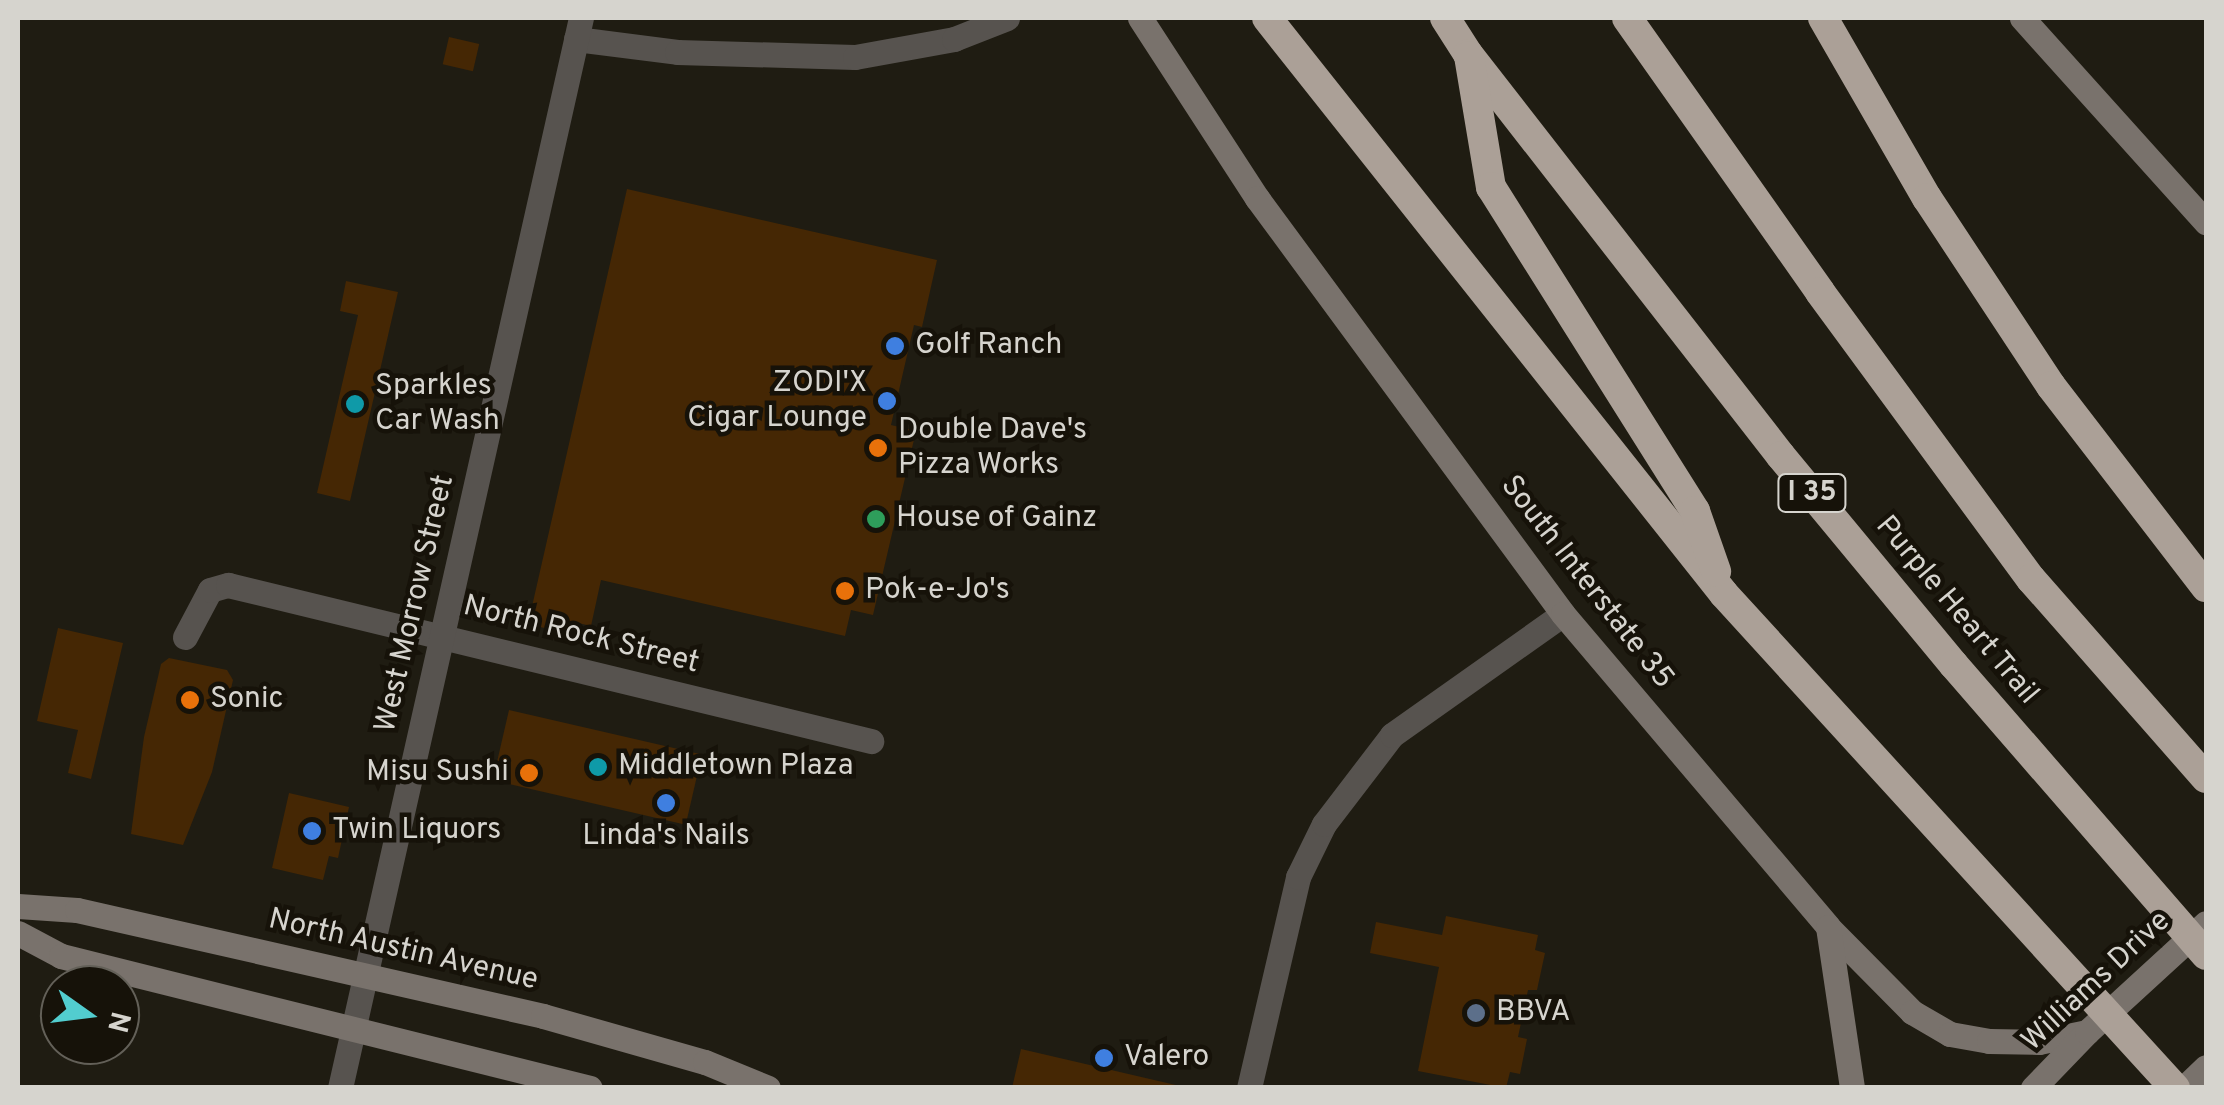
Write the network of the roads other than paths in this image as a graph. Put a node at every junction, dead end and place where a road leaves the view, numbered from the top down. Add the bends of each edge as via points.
1 (1008, 18) edge
2 (1140, 18) edge
3 (1267, 18) edge
4 (1445, 18) edge
5 (1627, 18) edge
6 (1823, 18) edge
7 (2022, 18) edge
8 (579, 28) edge
9 (1468, 54) junction
10 (2206, 222) edge
11 (2206, 586) edge
12 (1724, 594) junction
13 (1563, 614) junction
14 (442, 636) junction
15 (185, 637) dead end
16 (871, 740) dead end
17 (2206, 778) edge
18 (18, 906) edge
19 (2206, 923) edge
20 (1828, 927) junction
21 (18, 933) edge
22 (2206, 955) edge
23 (365, 975) junction
24 (354, 1028) junction
25 (2087, 1032) junction
26 (2206, 1067) edge
27 (340, 1088) edge
28 (590, 1088) edge
29 (768, 1088) edge
30 (1249, 1088) edge
31 (1852, 1088) edge
32 (2034, 1088) edge
33 (2175, 1088) edge
34 (2184, 1088) edge

1 - 8 street via 954,38 854,57 678,52
2 - 13 main road, South Interstate 35 via 1257,198
3 - 12 highway
4 - 9 highway, Purple Heart Trail / I 35
5 - 17 highway via 2031,579
6 - 11 highway via 1927,198 2051,386
7 - 10 main road
8 - 14 street, West Morrow Street
9 - 12 highway via 1490,187 1695,511
9 - 22 highway, Purple Heart Trail / I 35 via 1793,471
12 - 33 highway
13 - 20 main road, South Interstate 35
13 - 30 street via 1392,736 1324,824 1298,877
14 - 15 street, North Rock Street via 228,586 210,590
14 - 16 street, North Rock Street
14 - 23 street, West Morrow Street
18 - 23 main road, North Austin Avenue via 77,910
19 - 25 main road, Williams Drive
20 - 25 main road, South Interstate 35 via 1912,1012 1950,1034 2039,1042
20 - 31 main road
21 - 24 main road via 62,956
23 - 24 street, West Morrow Street
23 - 29 main road, North Austin Avenue via 543,1016 705,1062
24 - 27 street, West Morrow Street
24 - 28 main road
25 - 32 main road, Williams Drive
26 - 34 main road

